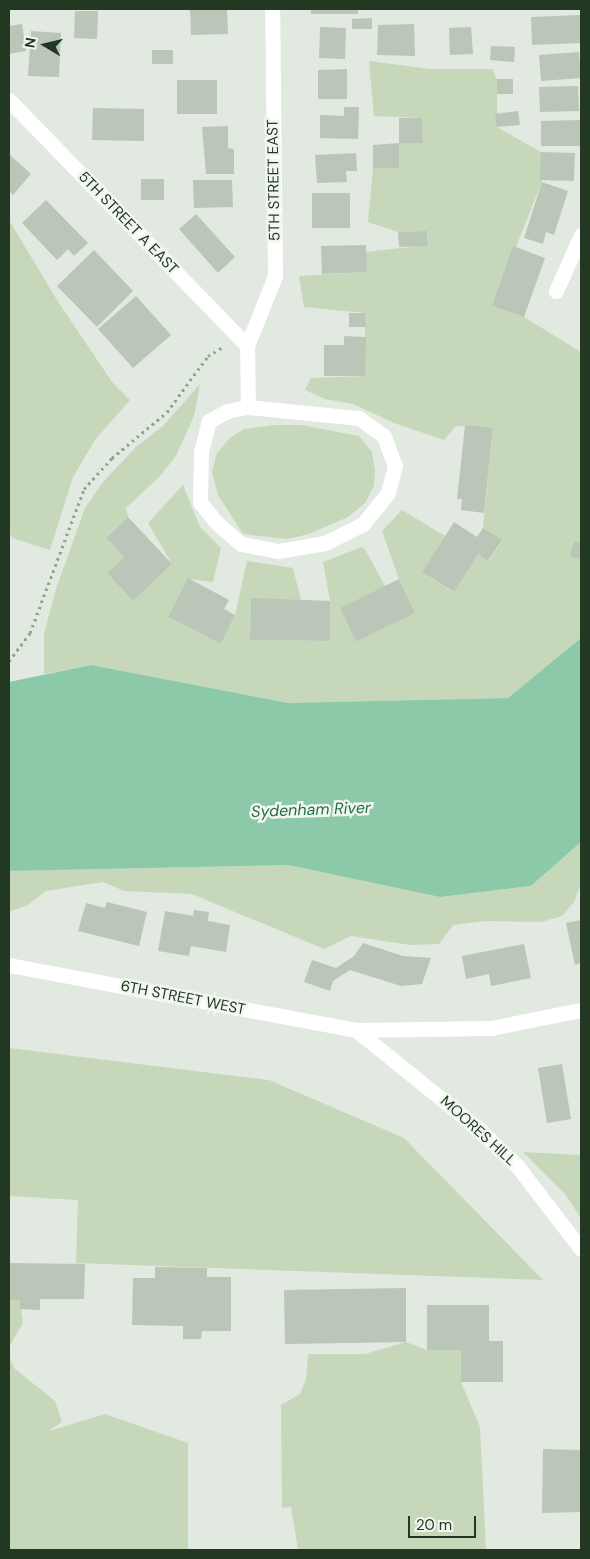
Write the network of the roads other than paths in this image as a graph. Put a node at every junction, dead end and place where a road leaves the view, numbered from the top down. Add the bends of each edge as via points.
1 (272, 9) edge
2 (9, 100) edge
3 (581, 235) edge
4 (556, 291) dead end
5 (247, 346) junction
6 (248, 407) junction
7 (9, 965) edge
8 (581, 1010) edge
9 (356, 1030) junction
10 (581, 1249) edge

1 - 5 street, 5TH STREET EAST via 275,276
2 - 5 street, 5TH STREET A EAST
3 - 4 street
5 - 6 street
6 - 6 street via 227,411 209,421 201,452 200,502 216,522 241,544 278,551 325,543 363,524 388,493 395,466 384,436 359,418
7 - 9 street, 6TH STREET WEST
8 - 9 street, 6TH STREET WEST via 491,1028
9 - 10 street, MOORES HILL via 480,1130 518,1167

